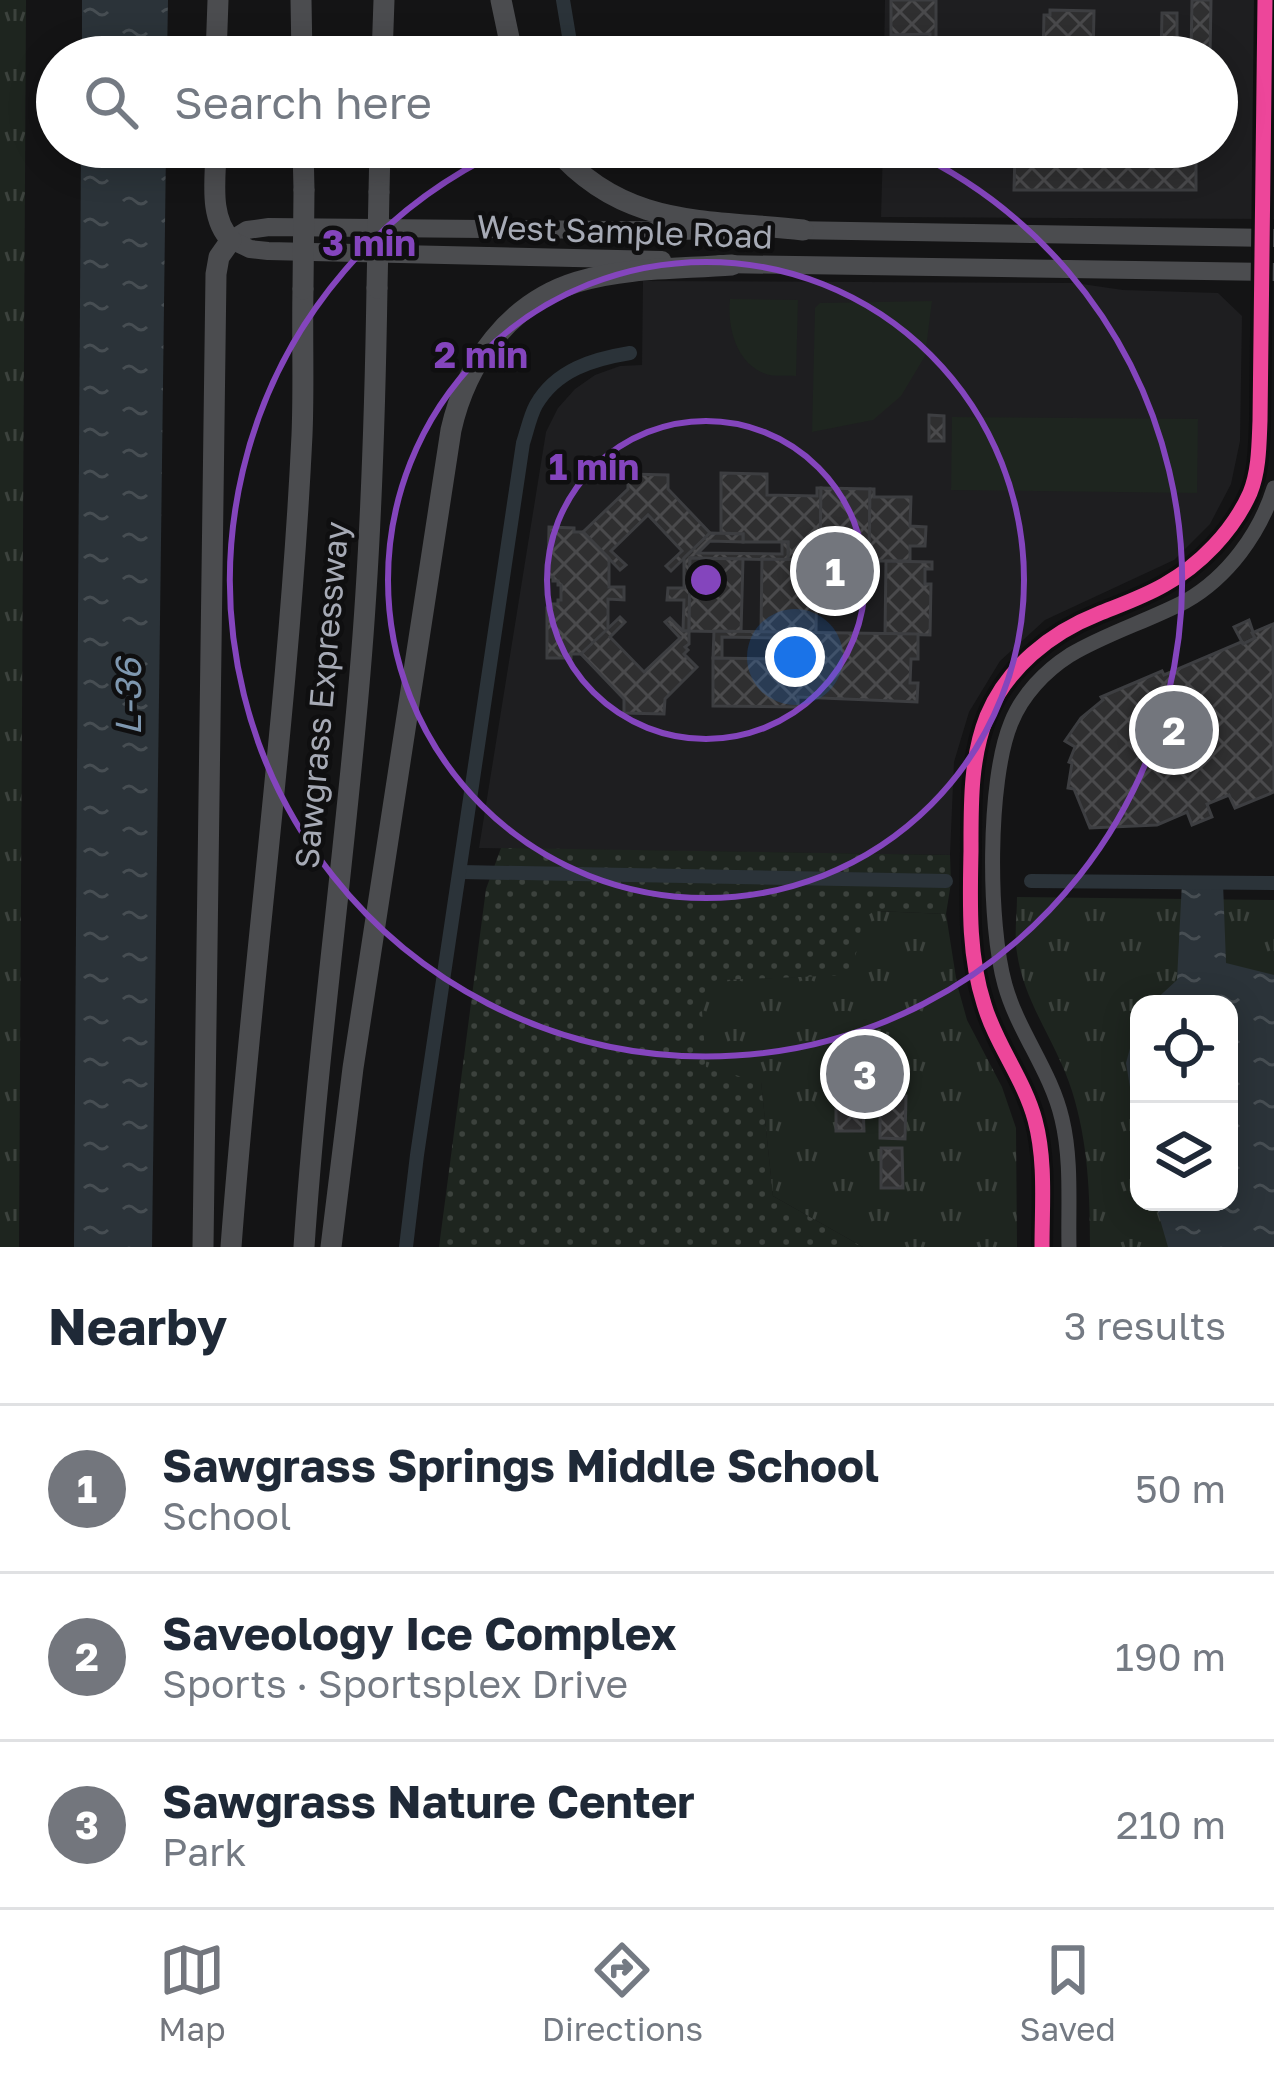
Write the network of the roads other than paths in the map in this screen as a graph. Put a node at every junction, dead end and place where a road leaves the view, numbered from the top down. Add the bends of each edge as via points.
1 (218, 0) edge
2 (301, 0) edge
3 (383, 0) edge
4 (501, 0) edge
5 (1265, 0) edge
6 (217, 36) edge
7 (302, 36) edge
8 (382, 36) edge
9 (509, 36) edge
10 (216, 168) edge
11 (304, 168) edge
12 (380, 168) edge
13 (575, 168) edge
14 (803, 230) junction
15 (1269, 238) edge
16 (231, 240) junction
17 (732, 265) junction
18 (1268, 272) edge
19 (1274, 488) edge
20 (986, 719) junction
21 (1010, 725) junction
22 (1000, 964) junction
23 (974, 966) junction
24 (203, 1247) edge
25 (231, 1247) edge
26 (304, 1247) edge
27 (331, 1247) edge
28 (1042, 1247) edge
29 (1069, 1247) edge

1 - 6 highway
2 - 7 highway
3 - 8 highway
4 - 9 highway
5 - 15 street
10 - 16 highway via 217,214
11 - 25 highway, Sawgrass Expressway, bridge via 302,431 287,659
12 - 26 highway, Sawgrass Expressway, bridge via 360,671
13 - 14 highway via 639,209
14 - 15 main road, West Sample Road
14 - 16 main road, West Sample Road via 269,227
15 - 18 street
16 - 17 main road, West Sample Road via 268,251
16 - 24 highway via 216,274
17 - 18 main road, West Sample Road
17 - 27 highway via 609,274 565,286 500,331 465,384 448,453
18 - 20 street via 1259,448 1240,510 1206,556 1165,585 1042,646 1016,668
19 - 21 street via 1261,521 1215,580 1057,664
20 - 21 street
20 - 23 street via 971,798
21 - 22 street via 995,799
22 - 23 street
22 - 29 street via 1063,1120
23 - 28 street via 1036,1123

